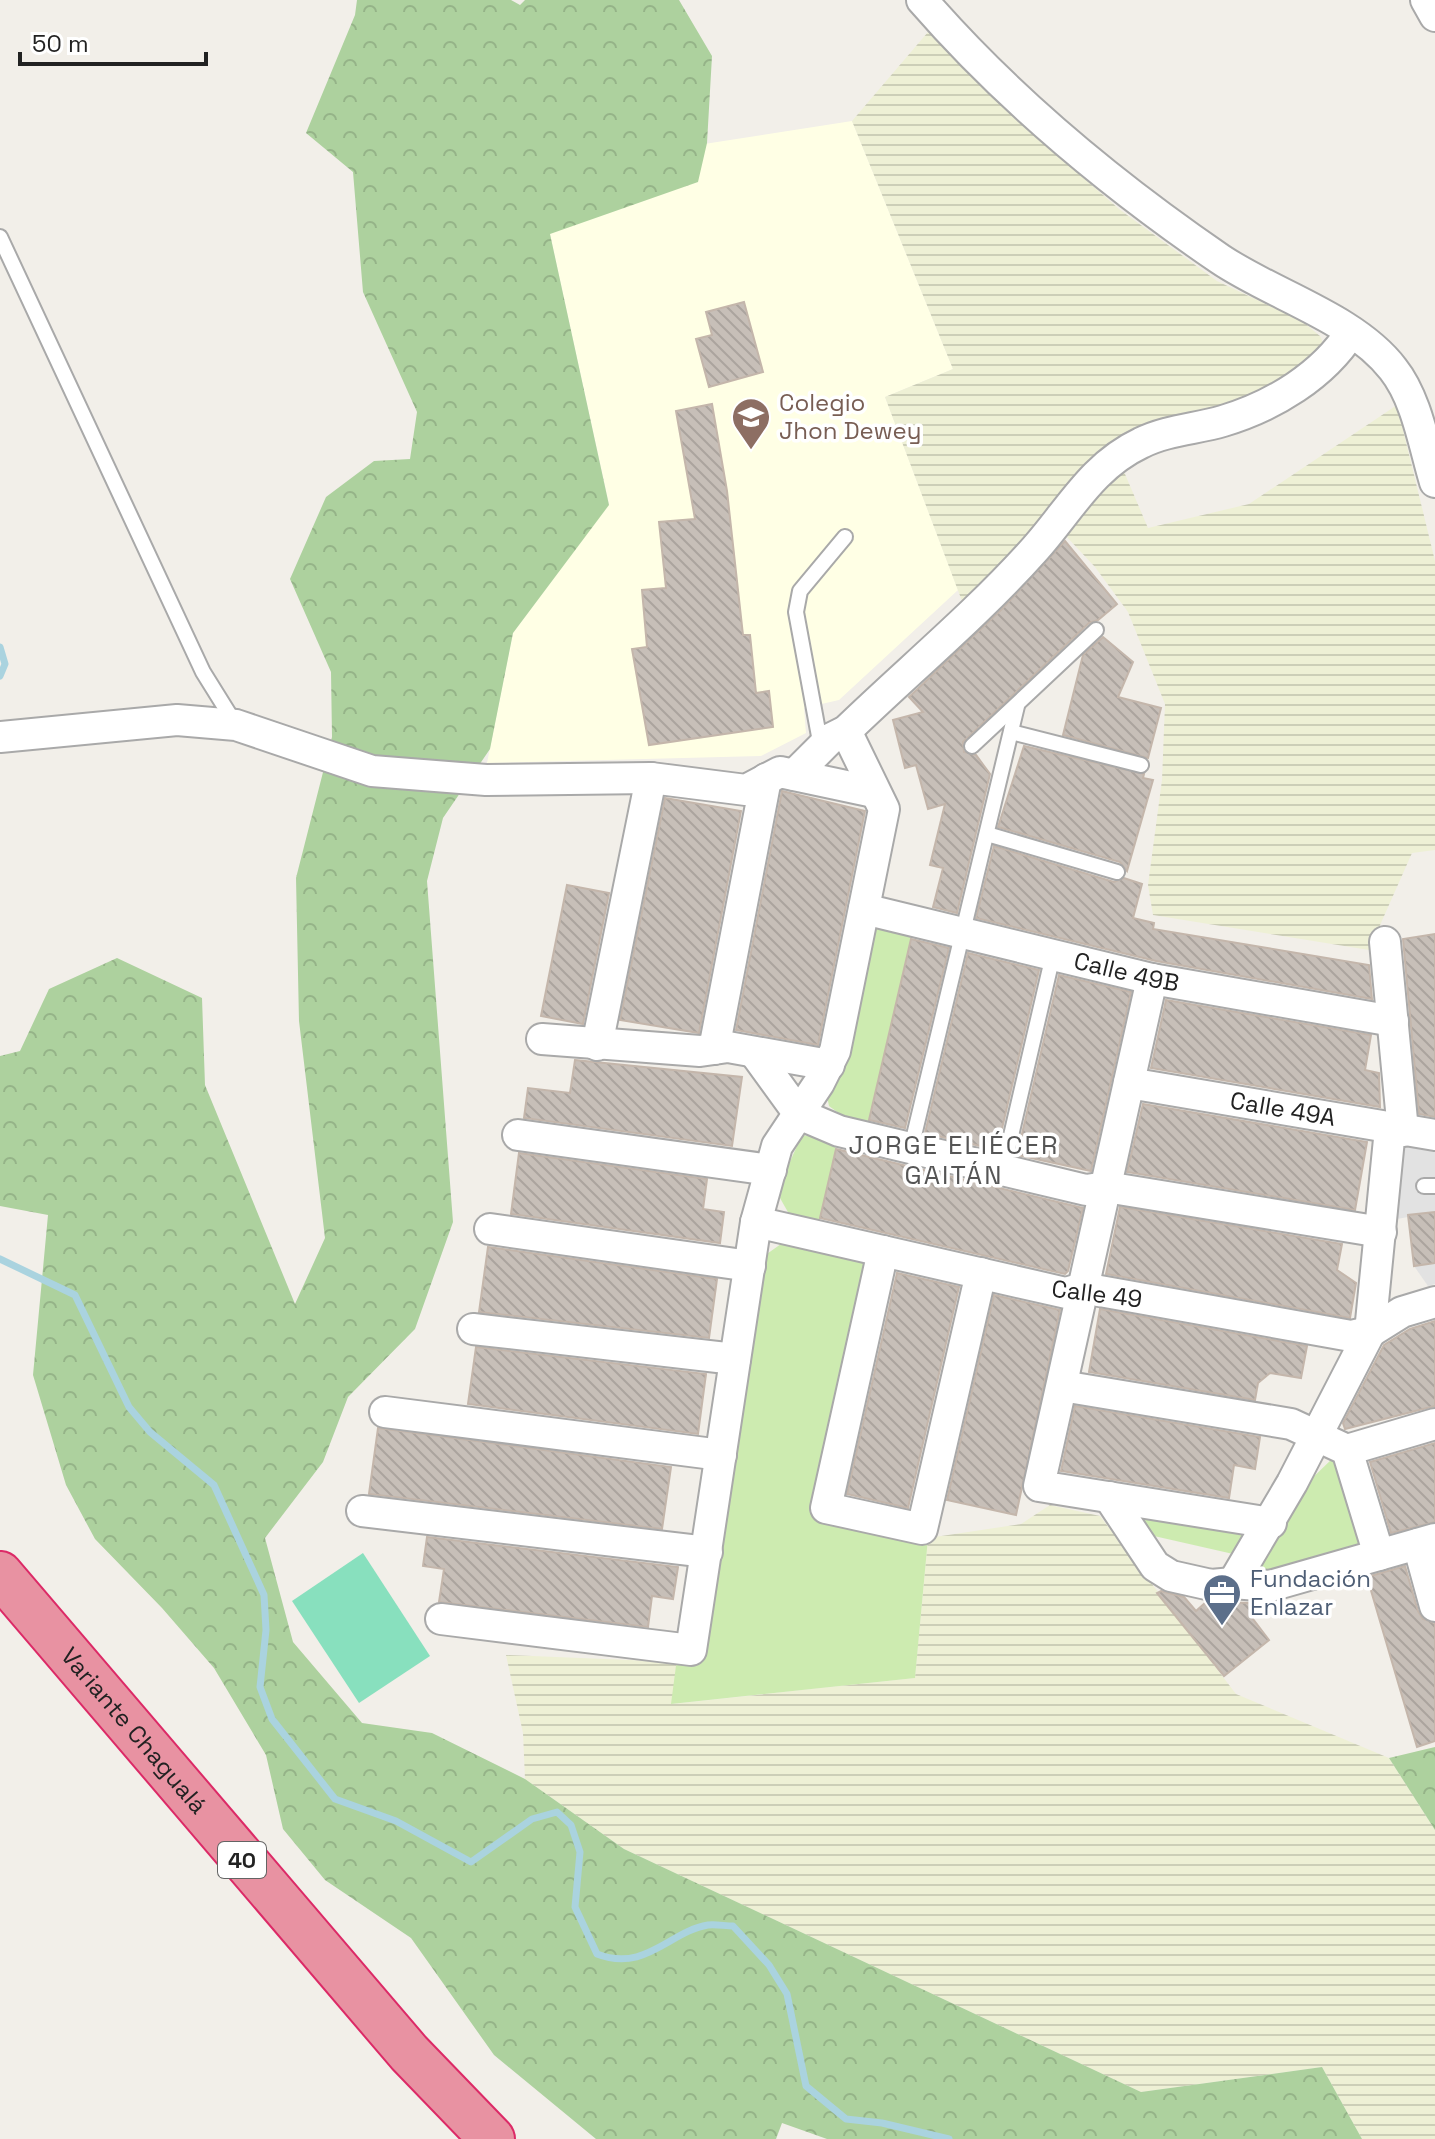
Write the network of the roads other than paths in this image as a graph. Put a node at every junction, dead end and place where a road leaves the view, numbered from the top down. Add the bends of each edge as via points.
1 (1426, 0) edge
2 (937, 7) edge
3 (1435, 16) edge
4 (0, 237) edge
5 (1351, 332) junction
6 (1435, 482) edge
7 (845, 537) dead end
8 (1096, 630) dead end
9 (1017, 706) junction
10 (236, 725) junction
11 (1011, 732) junction
12 (0, 737) edge
13 (834, 740) junction
14 (972, 746) dead end
15 (1141, 765) dead end
16 (780, 777) junction
17 (651, 778) junction
18 (874, 792) junction
19 (987, 834) junction
20 (1117, 872) dead end
21 (864, 909) junction
22 (963, 933) junction
23 (1385, 942) dead end
24 (1053, 955) junction
25 (1152, 979) junction
26 (1393, 1021) junction
27 (542, 1039) dead end
28 (597, 1045) junction
29 (714, 1049) junction
30 (754, 1052) junction
31 (829, 1065) junction
32 (1129, 1083) junction
33 (799, 1114) junction
34 (1396, 1130) junction
35 (518, 1135) dead end
36 (1435, 1135) edge
37 (911, 1148) junction
38 (771, 1170) junction
39 (1003, 1170) junction
40 (1106, 1187) junction
41 (756, 1222) junction
42 (490, 1229) dead end
43 (1381, 1232) junction
44 (883, 1251) junction
45 (750, 1266) junction
46 (981, 1273) junction
47 (1083, 1288) junction
48 (1435, 1302) edge
49 (473, 1329) dead end
50 (1370, 1332) junction
51 (735, 1359) junction
52 (1062, 1386) junction
53 (385, 1412) dead end
54 (1435, 1424) edge
55 (1317, 1434) junction
56 (1347, 1450) junction
57 (721, 1455) junction
58 (1109, 1497) junction
59 (362, 1511) dead end
60 (1271, 1523) junction
61 (1426, 1542) edge
62 (707, 1552) junction
63 (1379, 1555) junction
64 (0, 1574) edge
65 (1233, 1583) junction
66 (1435, 1606) edge
67 (441, 1619) dead end
68 (492, 2139) edge

1 - 3 street
2 - 5 street via 1057,134 1133,196 1222,261
4 - 10 lane via 203,672
5 - 6 street via 1375,349 1407,391
5 - 13 street via 1318,370 1275,399 1223,421 1165,433 1117,457 1073,499 1035,549
7 - 13 lane via 800,591 796,612
8 - 9 lane
9 - 11 lane
9 - 14 lane
10 - 12 street via 177,720
10 - 17 street via 372,771 486,780
11 - 15 lane
11 - 19 lane
13 - 16 street
13 - 18 street
16 - 17 street via 746,790
16 - 18 street
16 - 29 street
17 - 28 street
18 - 21 street via 884,809
19 - 20 lane
19 - 22 lane
21 - 22 street, Calle 49B
21 - 31 street
22 - 24 street, Calle 49B
22 - 37 lane
23 - 26 street
24 - 25 street, Calle 49B
24 - 39 lane
25 - 26 street, Calle 49B
25 - 32 street
26 - 34 street
27 - 28 street
28 - 29 street
29 - 30 street
30 - 31 street
30 - 33 street
31 - 33 street
32 - 34 street, Calle 49A
32 - 40 street
33 - 37 street via 839,1131
33 - 38 street via 777,1146
34 - 36 street, Calle 49A
34 - 43 street
35 - 38 street
37 - 39 street
38 - 41 street
39 - 40 street via 1086,1190
40 - 43 street
40 - 47 street
41 - 44 street, Calle 49
41 - 45 street
42 - 45 street
43 - 50 street
44 - 46 street, Calle 49
44 - 46 street via 826,1508 922,1529
45 - 51 street
46 - 47 street, Calle 49 via 1066,1293
47 - 50 street, Calle 49 via 1351,1336
47 - 52 street
48 - 50 street via 1402,1312
49 - 51 street
50 - 55 street
51 - 57 street
52 - 55 street via 1291,1424
52 - 58 street via 1039,1486
53 - 57 street
54 - 56 street
55 - 56 street
55 - 60 street
56 - 63 street
57 - 62 street
58 - 60 street
58 - 65 street via 1155,1566 1171,1576 1211,1585
59 - 62 street
60 - 65 street
61 - 63 street
61 - 66 street
62 - 67 street via 691,1650
63 - 65 street via 1270,1586
64 - 68 highway, Variante Chagualá / 40 via 409,2053

